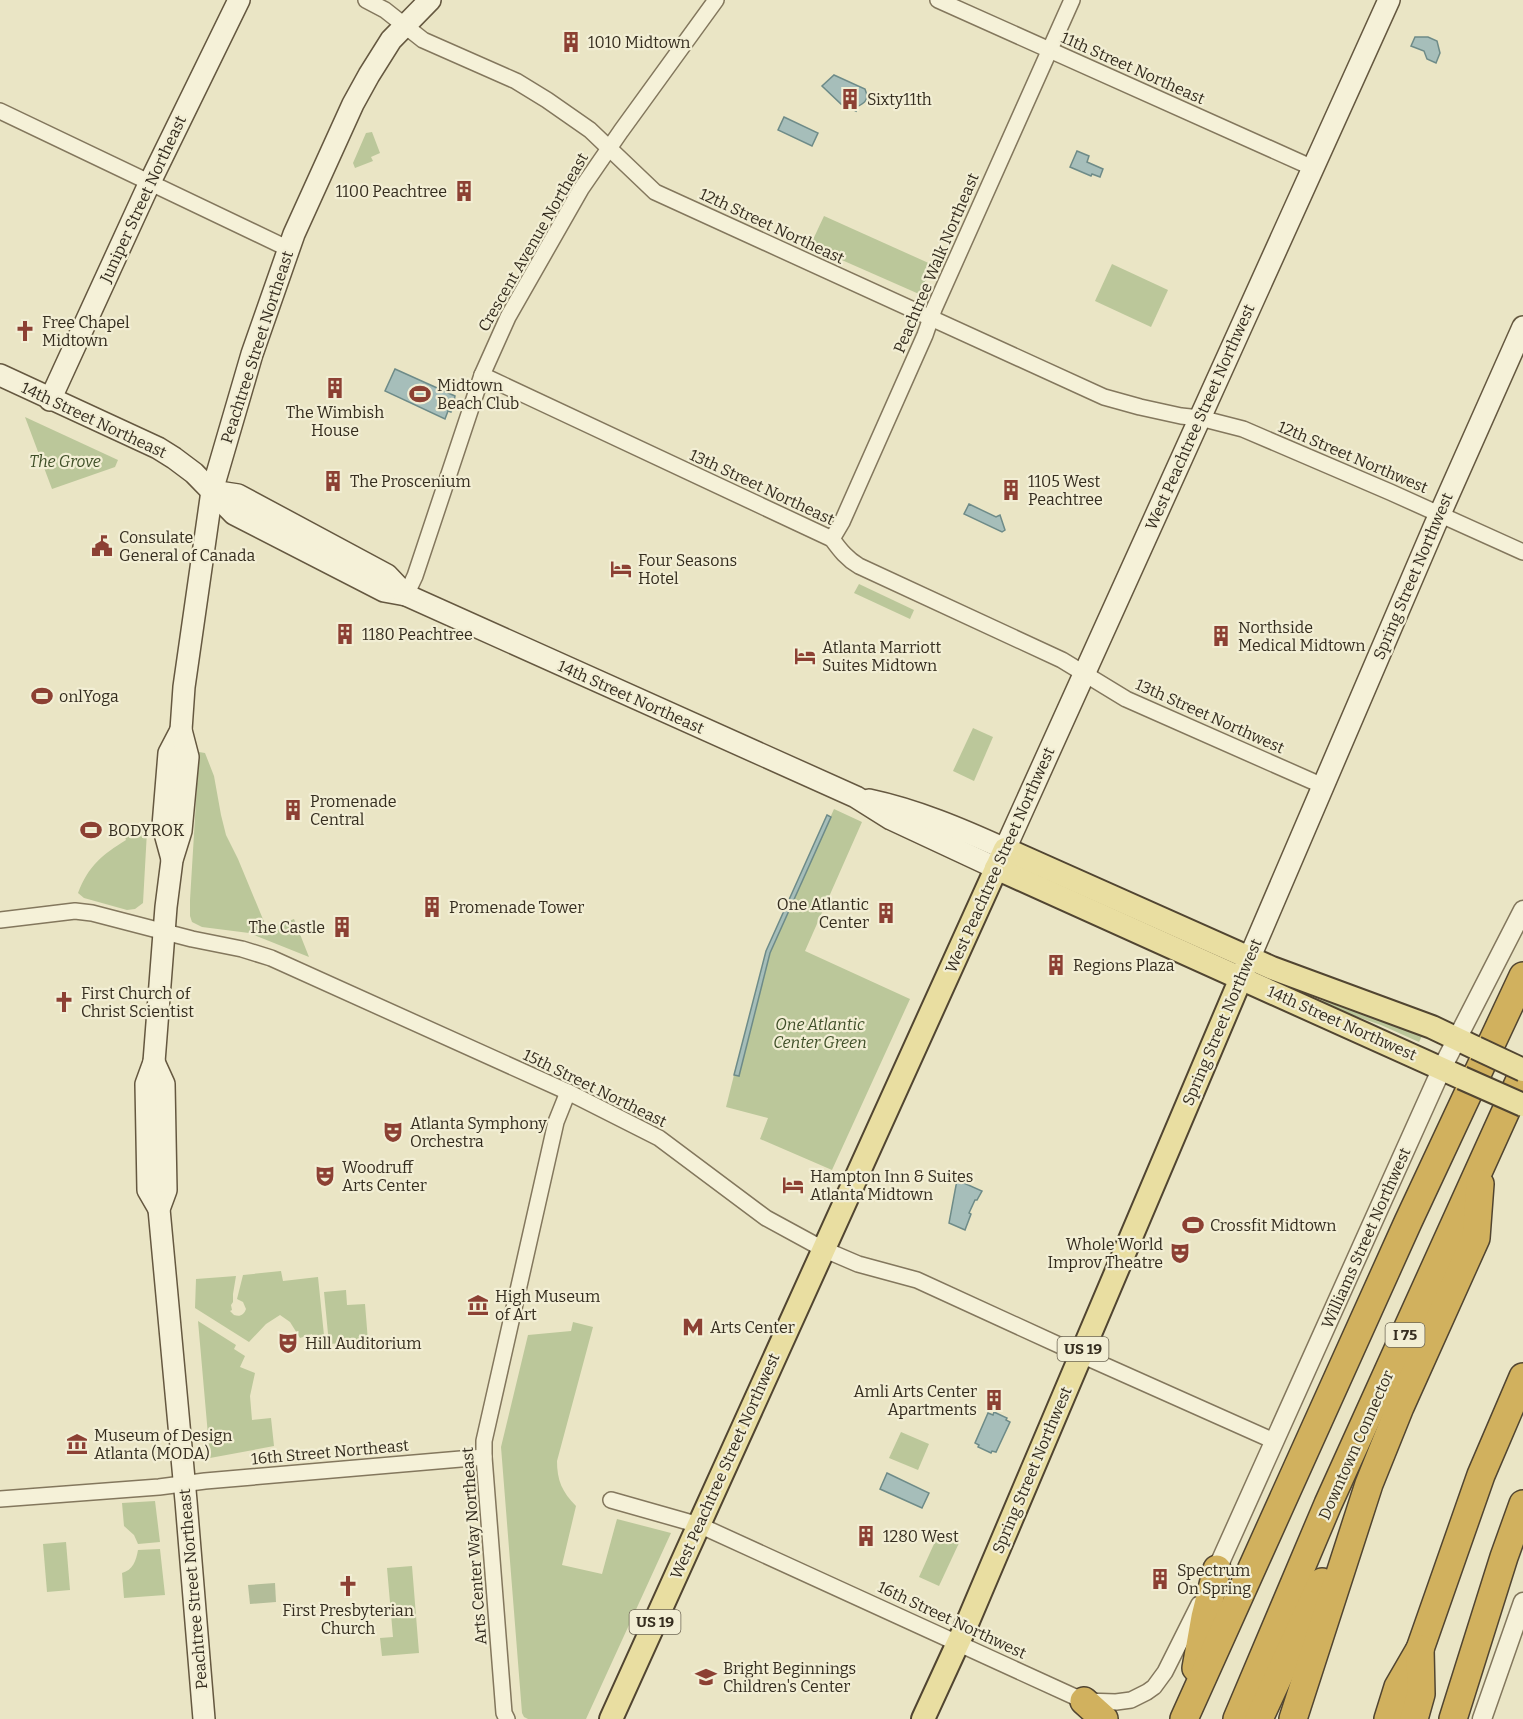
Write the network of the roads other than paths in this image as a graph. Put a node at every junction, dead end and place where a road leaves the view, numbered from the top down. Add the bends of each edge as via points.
1 (239, 0) edge
2 (366, 0) edge
3 (430, 0) edge
4 (716, 0) edge
5 (938, 0) edge
6 (1072, 0) edge
7 (1389, 0) edge
8 (404, 25) junction
9 (1049, 50) junction
10 (0, 111) edge
11 (609, 148) junction
12 (1313, 168) junction
13 (150, 182) junction
14 (289, 249) junction
15 (930, 318) junction
16 (1523, 327) edge
17 (0, 375) edge
18 (482, 375) junction
19 (50, 400) junction
20 (1200, 418) junction
21 (212, 491) junction
22 (1440, 514) junction
23 (832, 539) junction
24 (1523, 552) edge
25 (406, 596) junction
26 (1084, 673) junction
27 (1323, 786) junction
28 (1001, 859) junction
29 (1523, 910) edge
30 (0, 920) edge
31 (165, 932) junction
32 (1245, 968) junction
33 (1523, 976) edge
34 (1467, 1044) junction
35 (1523, 1072) edge
36 (1452, 1073) junction
37 (568, 1092) junction
38 (1523, 1105) edge
39 (1481, 1166) junction
40 (822, 1249) junction
41 (1081, 1355) junction
42 (1523, 1377) edge
43 (1274, 1441) junction
44 (484, 1457) junction
45 (184, 1484) junction
46 (1369, 1484) junction
47 (0, 1499) edge
48 (611, 1500) dead end
49 (1523, 1503) edge
50 (699, 1525) junction
51 (1217, 1569) junction
52 (1523, 1602) edge
53 (958, 1643) junction
54 (1420, 1649) junction
55 (1084, 1701) junction
56 (204, 1719) edge
57 (507, 1719) edge
58 (611, 1719) edge
59 (923, 1719) edge
60 (1104, 1719) edge
61 (1183, 1719) edge
62 (1237, 1719) edge
63 (1259, 1719) edge
64 (1293, 1719) edge
65 (1388, 1719) edge
66 (1414, 1719) edge
67 (1453, 1719) edge
68 (1482, 1719) edge

1 - 13 main road, Juniper Street Northeast
2 - 8 street, 12th Street Northeast
3 - 8 main road, Peachtree Street Northeast
4 - 11 street, Crescent Avenue Northeast
5 - 9 street, 11th Street Northeast
6 - 9 street, Peachtree Walk Northeast
7 - 12 main road, West Peachtree Street Northwest
8 - 11 street, 12th Street Northeast via 423,40 533,90
8 - 14 main road, Peachtree Street Northeast via 385,48 353,104
9 - 12 street, 11th Street Northeast
9 - 15 street, Peachtree Walk Northeast
10 - 13 street
11 - 15 street, 12th Street Northeast via 655,192
11 - 18 street, Crescent Avenue Northeast via 508,317
12 - 20 main road, West Peachtree Street Northwest
13 - 14 street
13 - 19 main road, Juniper Street Northeast
14 - 21 main road, Peachtree Street Northeast via 252,354
15 - 20 street, 12th Street Northeast via 1104,397
15 - 23 street, Peachtree Walk Northeast
16 - 22 main road, Spring Street Northwest
17 - 19 main road, 14th Street Northeast
18 - 23 street, 13th Street Northeast
18 - 25 street, Crescent Avenue Northeast
19 - 21 main road, 14th Street Northeast via 158,448 189,468
20 - 22 street, 12th Street Northwest via 1243,429
20 - 26 main road, West Peachtree Street Northwest
21 - 25 main road, 14th Street Northeast via 238,495 387,575
21 - 31 main road, Peachtree Street Northeast via 184,687 181,730 188,757
22 - 24 street, 12th Street Northwest
22 - 27 main road, Spring Street Northwest
23 - 26 street, 13th Street Northeast via 859,566
25 - 28 main road, 14th Street Northeast via 856,797 891,819
26 - 27 street, 13th Street Northwest via 1126,699
26 - 28 main road, West Peachtree Street Northwest
27 - 32 main road, Spring Street Northwest
28 - 32 main road, 14th Street Northwest
28 - 40 main road, West Peachtree Street Northwest / US 19
29 - 34 street, Williams Street Northwest
30 - 31 street, 15th Street Northeast via 75,911
31 - 37 street, 15th Street Northeast via 271,958
31 - 45 main road, Peachtree Street Northeast via 154,1062 164,1084 165,1190 159,1209
32 - 34 main road, 14th Street Northwest via 1322,987 1432,1027
32 - 36 main road, 14th Street Northwest
32 - 41 main road, Spring Street Northwest / US 19
33 - 61 highway
34 - 35 main road, 14th Street Northwest, bridge
34 - 36 street, Williams Street Northwest
35 - 39 highway, Downtown Connector / I 75
36 - 38 main road, 14th Street Northwest, bridge
36 - 43 street, Williams Street Northwest
37 - 40 street, 15th Street Northeast via 659,1138 766,1218
37 - 44 street, Arts Center Way Northeast via 556,1122 487,1427
39 - 46 highway via 1476,1238
39 - 62 highway, Downtown Connector / I 75 via 1328,1504
40 - 41 street, 15th Street Northeast via 858,1264 917,1280
40 - 50 main road, West Peachtree Street Northwest / US 19
41 - 43 street, 15th Street Northeast
41 - 53 main road, Spring Street Northwest / US 19
42 - 54 highway via 1481,1475
43 - 51 street, Williams Street Northwest
44 - 45 street, 16th Street Northeast
44 - 57 street, Arts Center Way Northeast
45 - 47 street, 16th Street Northeast
45 - 56 main road, Peachtree Street Northeast
46 - 63 highway via 1351,1515
46 - 64 highway
48 - 50 street, 16th Street Northwest
49 - 67 highway
50 - 53 street, 16th Street Northwest
50 - 58 main road, West Peachtree Street Northwest / US 19
51 - 55 street, 16th Street Northwest via 1154,1687 1131,1700
51 - 61 highway
52 - 68 street
53 - 55 street, 16th Street Northwest
53 - 59 main road, Spring Street Northwest / US 19
54 - 65 highway via 1398,1687
54 - 66 highway via 1421,1694
55 - 60 highway

